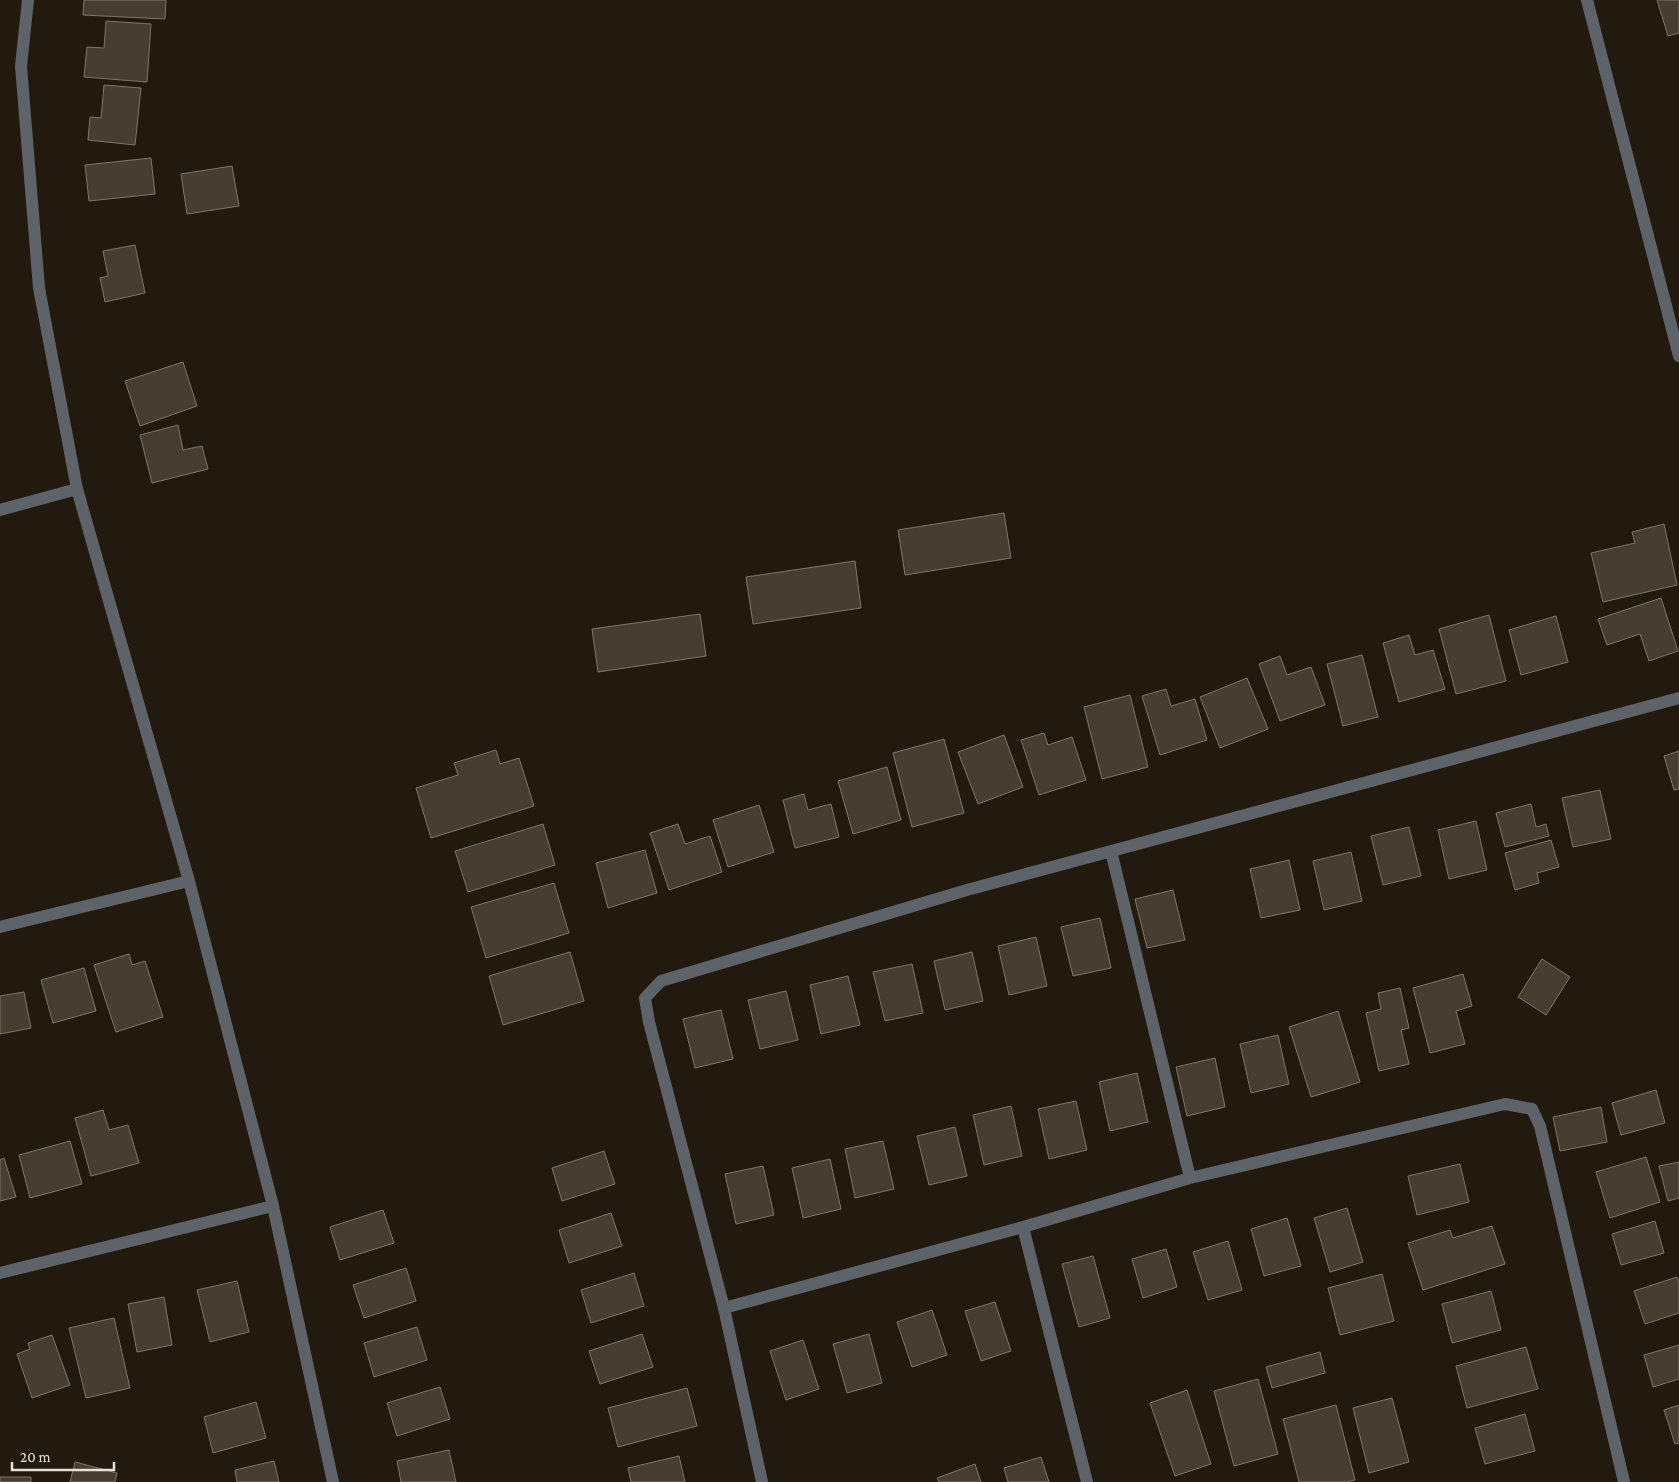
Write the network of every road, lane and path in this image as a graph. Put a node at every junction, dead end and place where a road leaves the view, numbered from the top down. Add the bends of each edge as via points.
1 (28, 0) edge
2 (1587, 0) edge
3 (1679, 356) edge
4 (77, 489) junction
5 (0, 510) edge
6 (1679, 698) edge
7 (1111, 851) junction
8 (189, 881) junction
9 (0, 927) edge
10 (1190, 1178) junction
11 (273, 1206) junction
12 (1023, 1227) junction
13 (0, 1273) edge
14 (724, 1308) junction
15 (333, 1482) edge
16 (762, 1482) edge
17 (1086, 1482) edge
18 (1624, 1482) edge

1 - 4 street via 21,66 39,288
2 - 3 street
4 - 5 street
4 - 8 street
6 - 7 street
7 - 10 street
7 - 14 street via 661,981 646,998 649,1022
8 - 9 street
8 - 11 street
10 - 12 street
10 - 18 street via 1505,1104 1532,1109 1540,1126
11 - 13 street
11 - 15 street
12 - 14 street
12 - 17 street
14 - 16 street

